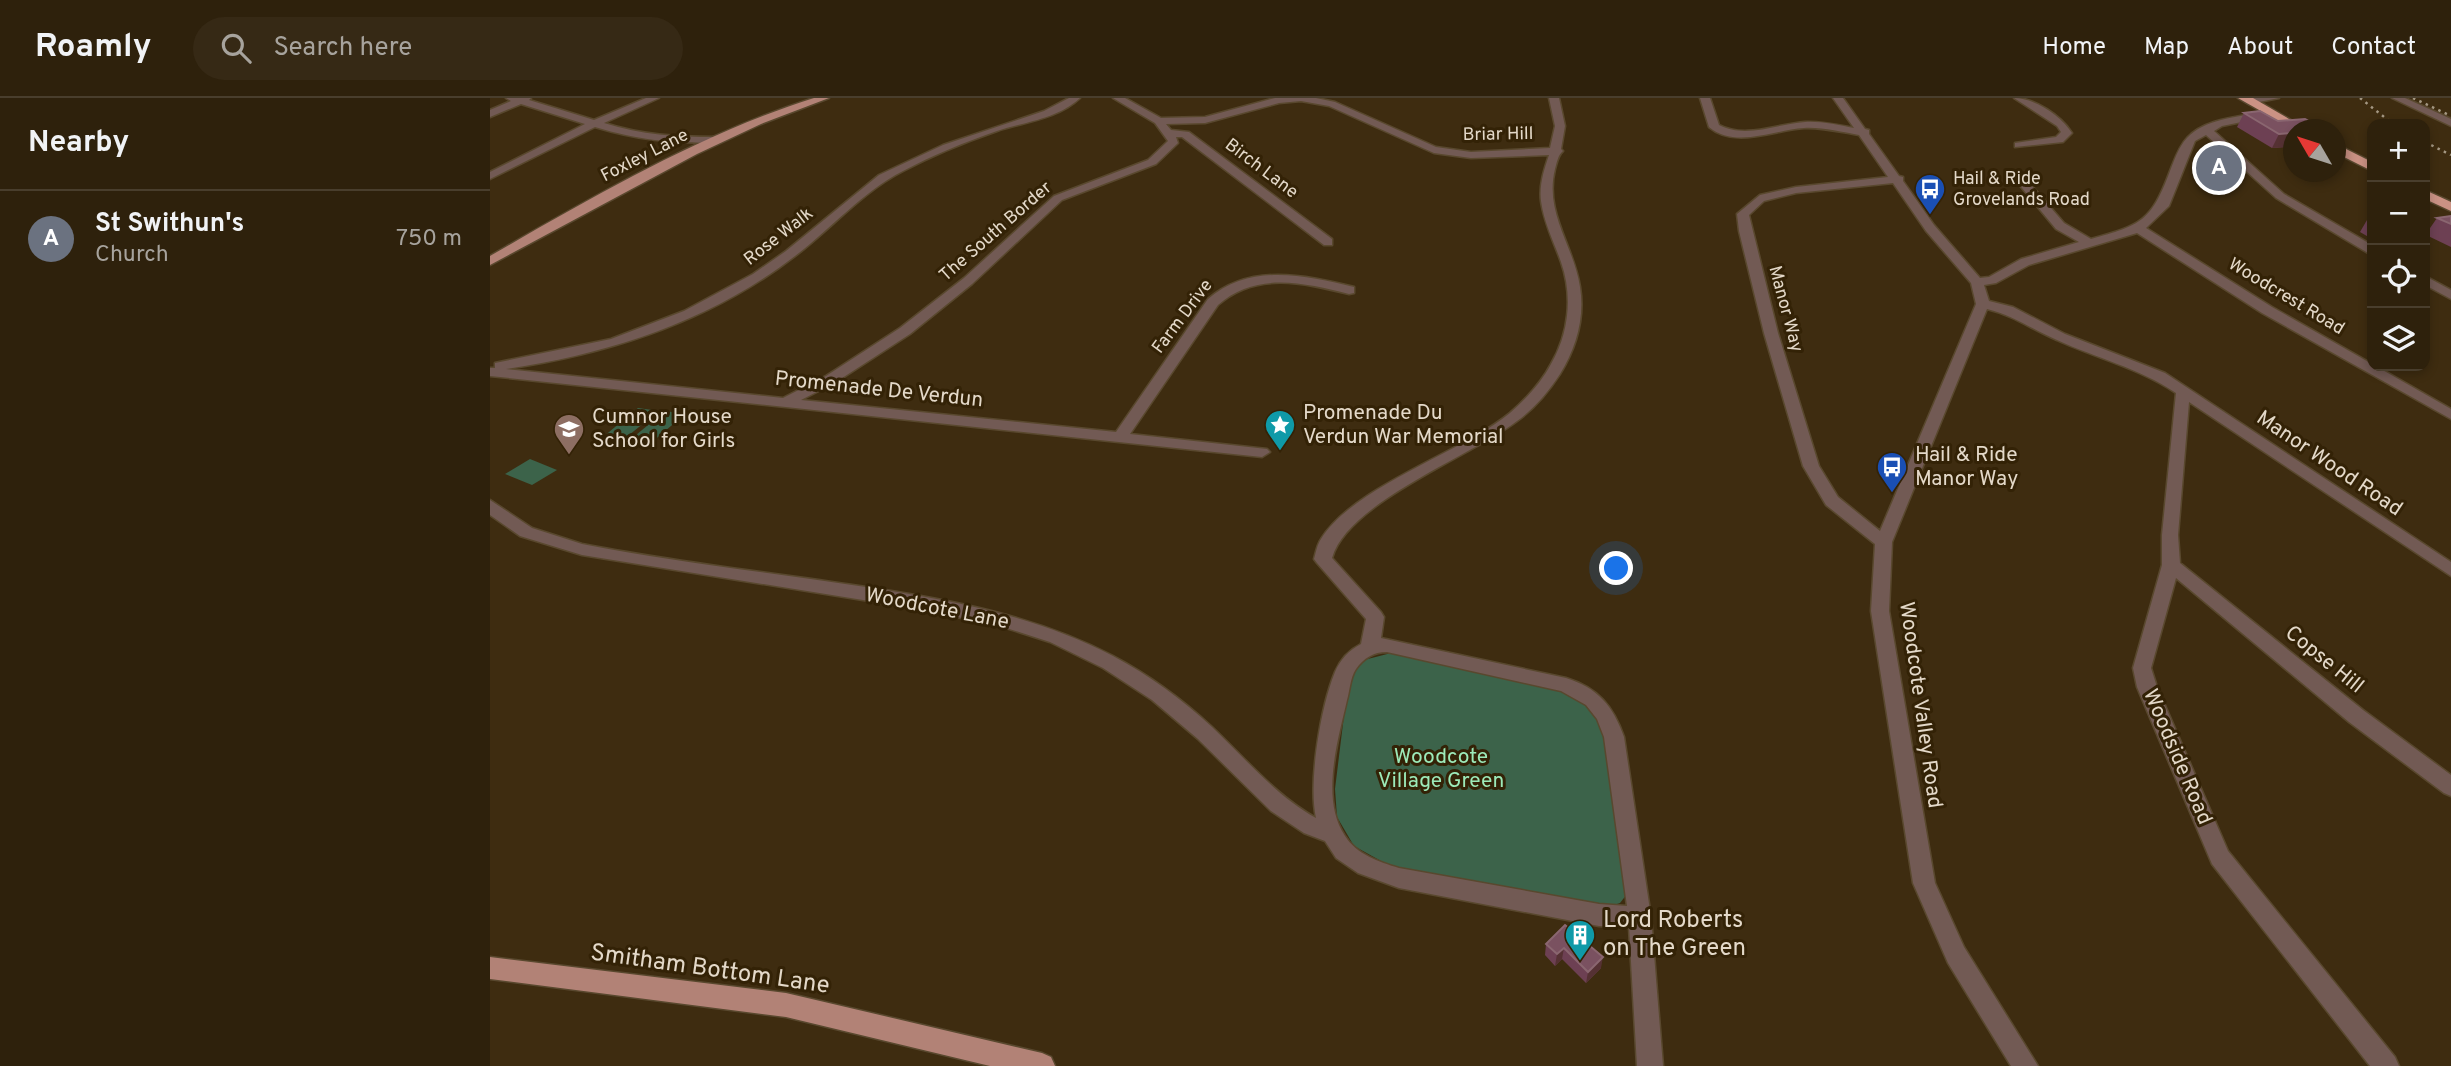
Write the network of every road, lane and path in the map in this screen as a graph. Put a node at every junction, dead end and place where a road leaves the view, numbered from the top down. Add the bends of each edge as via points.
1 (654, 98) edge
2 (824, 98) edge
3 (1075, 98) edge
4 (1118, 98) edge
5 (1554, 98) edge
6 (1704, 98) edge
7 (1839, 98) edge
8 (2019, 98) edge
9 (2274, 98) edge
10 (2397, 98) edge
11 (519, 99) edge
12 (2246, 99) edge
13 (2272, 113) junction
14 (490, 114) edge
15 (2283, 119) edge
16 (1159, 121) junction
17 (2451, 123) edge
18 (593, 124) junction
19 (2204, 131) junction
20 (1865, 132) junction
21 (1169, 133) junction
22 (716, 140) junction
23 (2019, 145) dead end
24 (1558, 151) junction
25 (2346, 153) edge
26 (2367, 164) edge
27 (490, 176) edge
28 (1899, 179) junction
29 (2021, 180) dead end
30 (2430, 196) edge
31 (2451, 207) edge
32 (2139, 229) junction
33 (1328, 242) dead end
34 (2087, 242) junction
35 (2367, 247) edge
36 (490, 261) edge
37 (1978, 282) junction
38 (2430, 283) edge
39 (1349, 290) dead end
40 (2451, 295) edge
41 (1983, 304) junction
42 (490, 367) edge
43 (490, 372) edge
44 (2183, 393) junction
45 (786, 401) junction
46 (2451, 415) edge
47 (1121, 436) junction
48 (1262, 452) dead end
49 (490, 505) edge
50 (1884, 542) junction
51 (2171, 565) junction
52 (2451, 570) edge
53 (1369, 646) junction
54 (2451, 787) edge
55 (1331, 834) junction
56 (1640, 917) junction
57 (490, 968) edge
58 (1042, 1066) edge
59 (1650, 1066) edge
60 (2025, 1066) edge
61 (2386, 1066) edge

1 - 18 street
2 - 22 main road, Foxley Lane
3 - 42 street, Rose Walk via 886,175 773,266 681,318 577,353
4 - 16 street
5 - 24 street via 1562,115
6 - 20 street via 1714,127 1725,132 1805,125
7 - 20 street
8 - 23 street via 2061,124 2067,133 2059,140
9 - 12 street
10 - 17 street
11 - 14 street
11 - 18 street
12 - 13 highway
13 - 15 highway
13 - 19 street
16 - 21 street
16 - 24 street, Briar Hill via 1205,120 1301,98 1332,104 1434,150 1471,155
18 - 22 street via 662,140
18 - 27 street
19 - 32 street via 2188,144 2163,206
19 - 35 street via 2213,134 2280,196
20 - 28 street
21 - 33 street, Birch Lane via 1185,134
21 - 45 street, The South Border via 1174,141 1152,162 1058,198 968,281 905,331 831,379
22 - 36 main road, Foxley Lane via 578,209
24 - 53 street via 1546,198 1575,281 1569,343 1545,383 1515,416 1367,506 1328,539 1324,559 1375,617
25 - 26 highway
28 - 37 street via 1930,228
28 - 50 street, Manor Way via 1760,198 1743,214 1771,333 1811,466 1832,500
29 - 34 street via 2060,226
30 - 31 highway
32 - 34 street
32 - 46 street, Woodcrest Road via 2267,310
34 - 37 street
37 - 41 street
38 - 40 street
39 - 47 street, Farm Drive via 1318,281 1260,279 1226,288
41 - 44 street, Manor Wood Road via 2008,310 2060,337 2160,376
41 - 50 street, Woodcote Valley Road
43 - 45 street, Promenade De Verdun
44 - 51 street, Woodside Road
44 - 52 street, Manor Wood Road
45 - 47 street, Promenade De Verdun
47 - 48 street, Promenade De Verdun
49 - 55 street, Woodcote Lane via 508,524 555,543 925,603 1060,637 1105,658 1163,698 1276,803 1309,827
50 - 60 street, Woodcote Valley Road via 1880,611 1924,883 1956,955
51 - 54 street, Copse Hill
51 - 61 street, Woodside Road via 2141,668 2147,687 2220,857
53 - 55 street via 1344,673 1326,760 1324,795
53 - 56 street via 1415,650 1554,682 1583,691 1600,705 1614,737
55 - 56 street via 1353,858 1399,878 1599,915
56 - 59 street
57 - 58 main road, Smitham Bottom Lane via 786,1004

